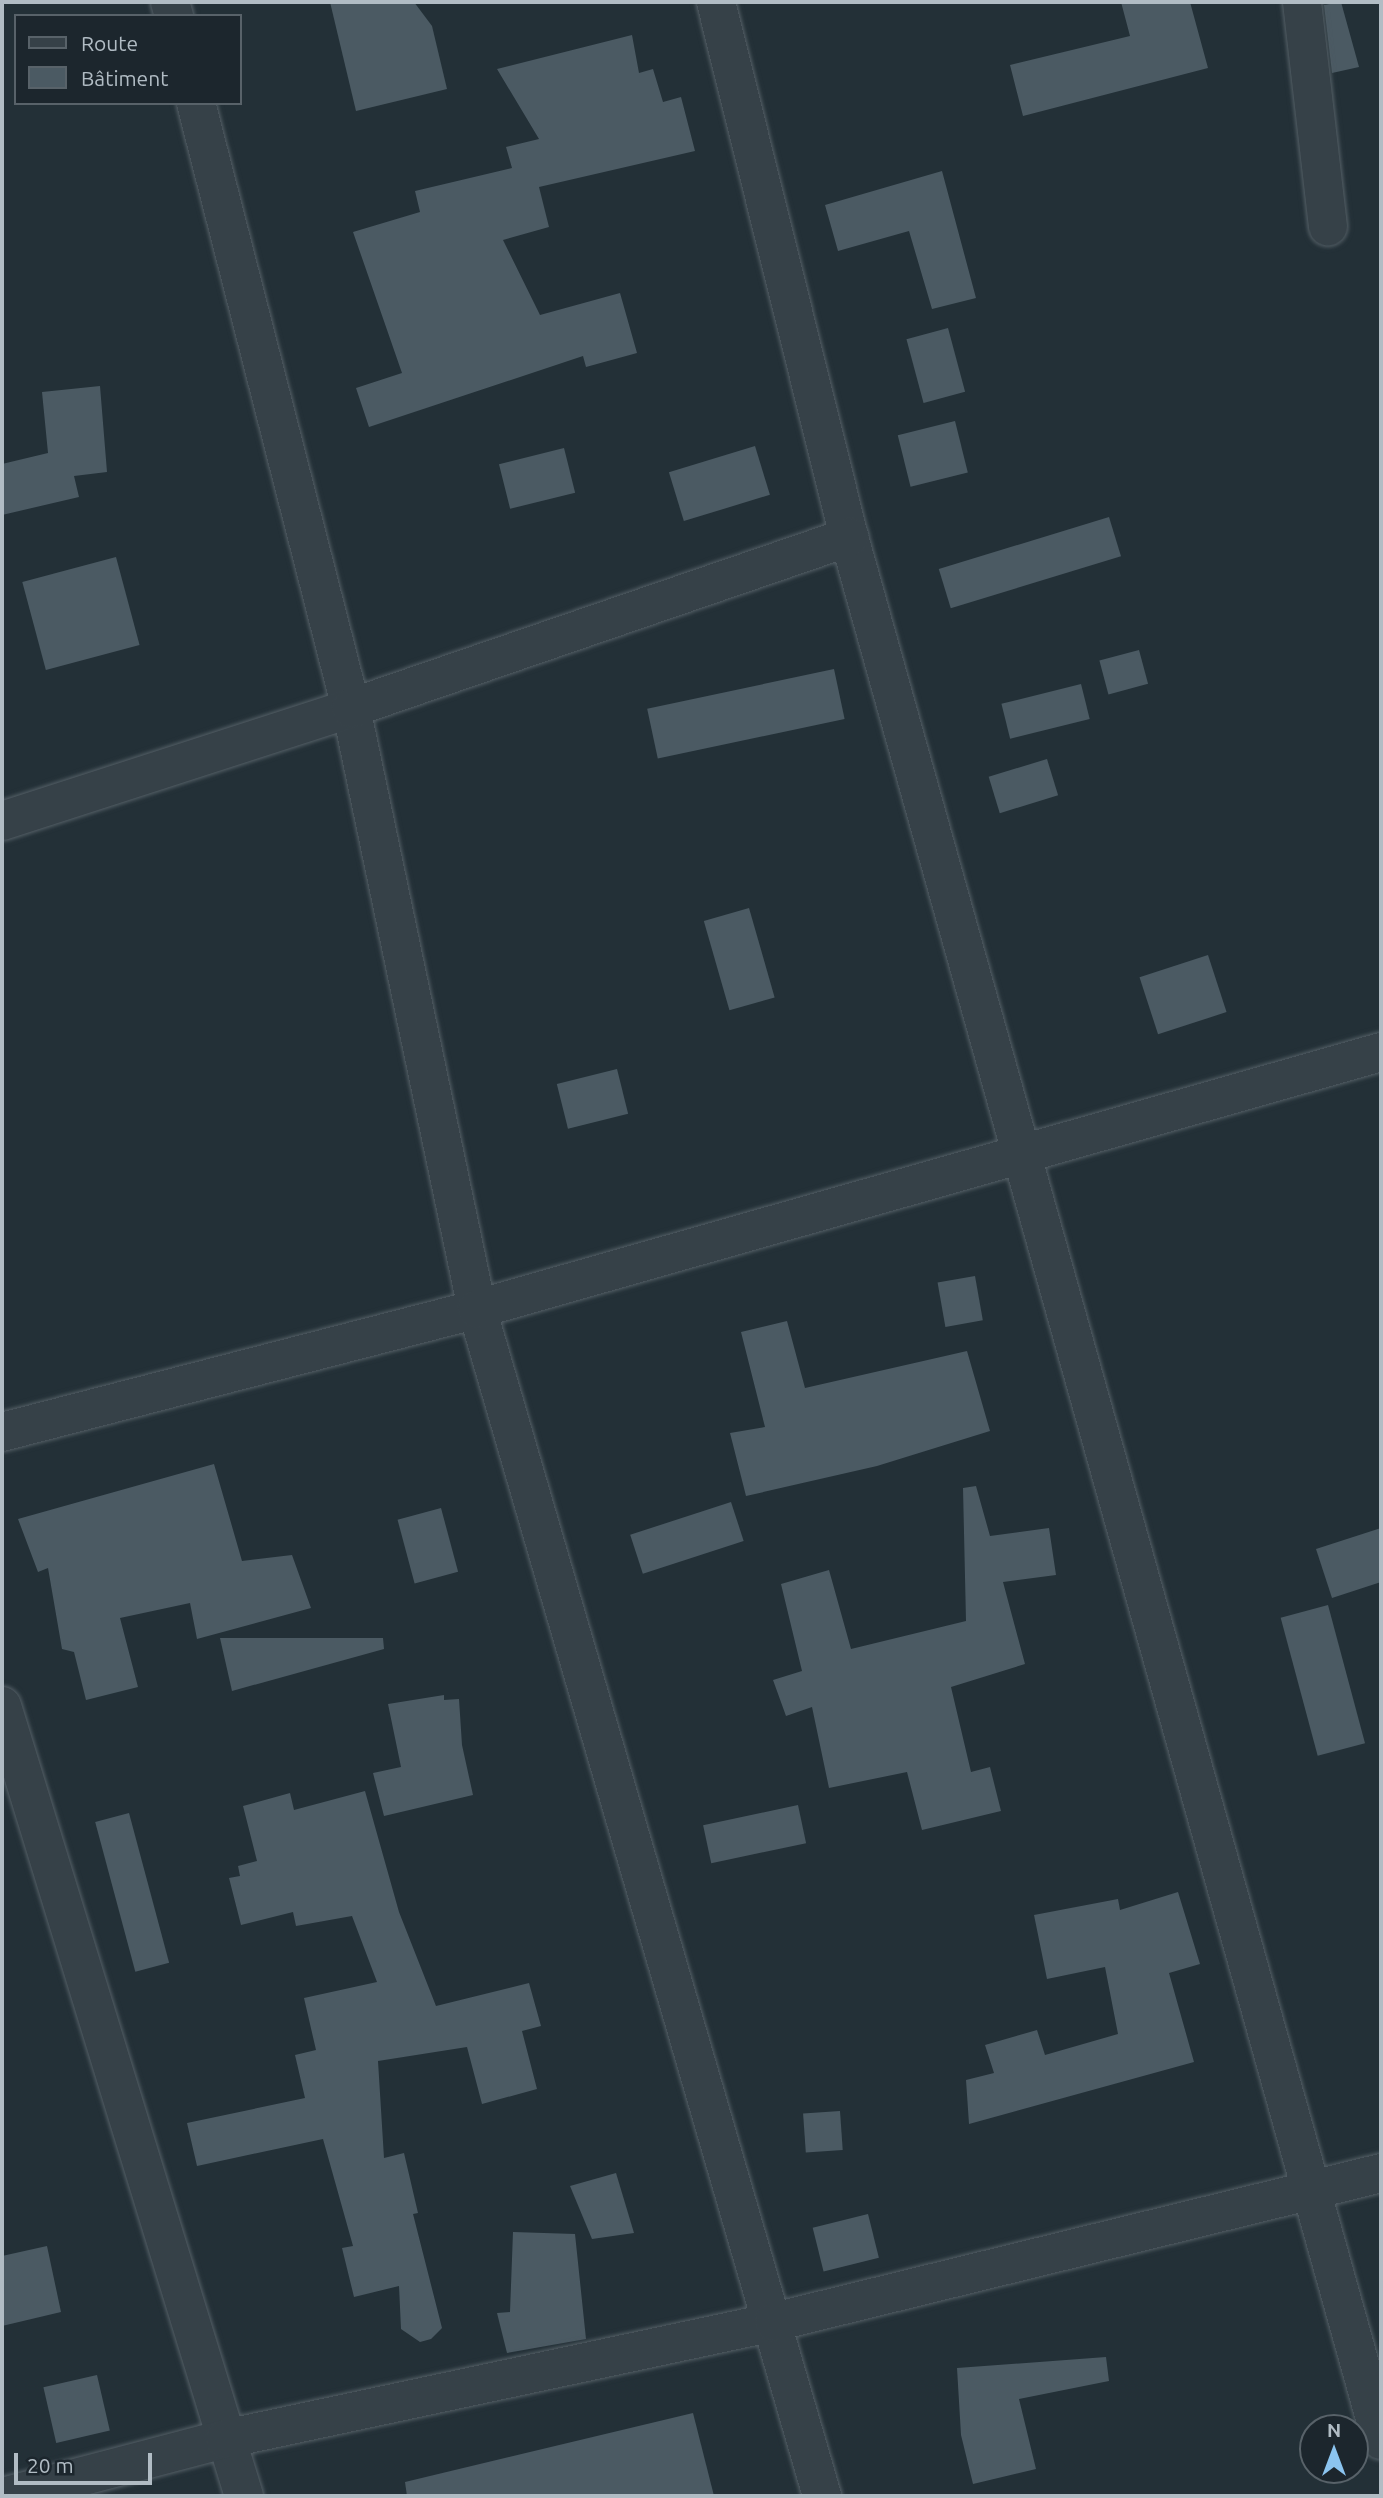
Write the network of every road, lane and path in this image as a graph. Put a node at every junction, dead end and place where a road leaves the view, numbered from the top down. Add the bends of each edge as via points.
1 (716, 2) edge
2 (1301, 2) edge
3 (198, 105) edge
4 (1328, 227) dead end
5 (849, 537) junction
6 (351, 708) junction
7 (2, 821) edge
8 (1381, 1052) edge
9 (1025, 1154) junction
10 (477, 1309) junction
11 (2, 1433) edge
12 (2, 1706) edge
13 (1381, 2173) edge
14 (1308, 2192) junction
15 (774, 2322) junction
16 (225, 2439) junction
17 (1381, 2440) edge
18 (7, 2496) edge
19 (244, 2496) edge
20 (822, 2496) edge

1 - 5 street
2 - 4 street
3 - 6 street
5 - 6 street
5 - 9 street
6 - 7 street
6 - 10 street
8 - 9 street
9 - 10 street
9 - 14 street
10 - 11 street
10 - 15 street
12 - 16 street
13 - 14 street
14 - 15 street
14 - 17 street
15 - 16 street
15 - 20 street
16 - 18 street
16 - 19 street

